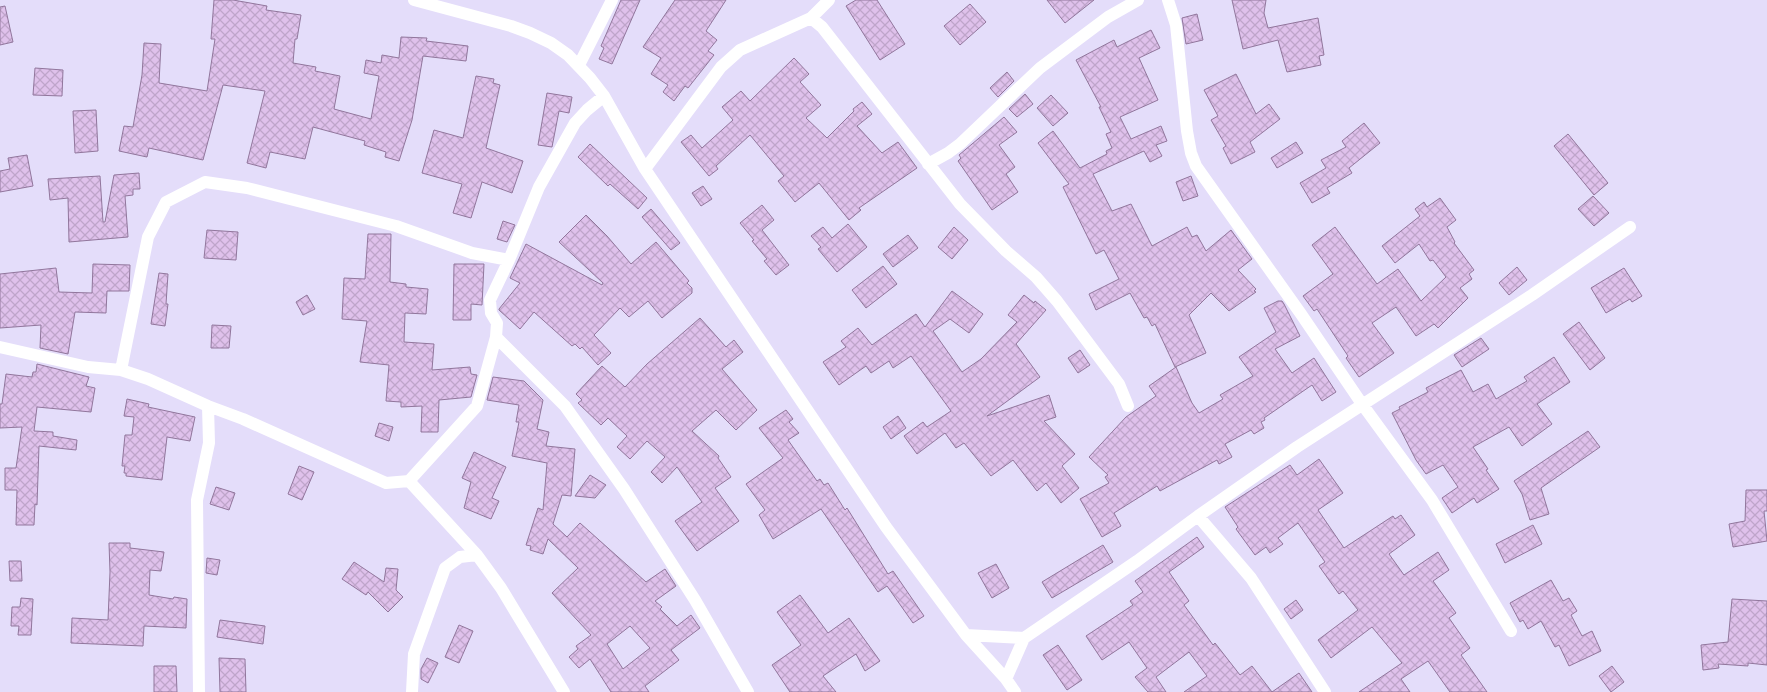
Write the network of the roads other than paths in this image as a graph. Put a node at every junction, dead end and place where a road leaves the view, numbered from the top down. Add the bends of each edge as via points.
1 (414, 0) edge
2 (612, 0) edge
3 (829, 0) edge
4 (1138, 0) edge
5 (1168, 0) edge
6 (811, 18) junction
7 (579, 65) junction
8 (604, 96) junction
9 (928, 164) junction
10 (645, 169) junction
11 (1630, 227) dead end
12 (510, 260) junction
13 (496, 337) junction
14 (0, 347) edge
15 (121, 370) junction
16 (1362, 404) junction
17 (208, 406) junction
18 (1128, 406) dead end
19 (409, 481) junction
20 (1198, 516) junction
21 (477, 556) junction
22 (1511, 631) dead end
23 (966, 635) junction
24 (1024, 638) junction
25 (1006, 679) junction
26 (199, 692) edge
27 (412, 692) edge
28 (564, 692) edge
29 (748, 692) edge
30 (1015, 692) edge
31 (1325, 692) edge

1 - 7 street via 511,26 551,43
2 - 7 street
3 - 6 street
4 - 9 street via 1108,17 1040,68 960,144
5 - 16 street via 1176,25 1187,131 1196,166
6 - 9 street via 822,27
6 - 10 street via 740,50 721,67
7 - 8 street
8 - 10 street
8 - 12 street via 575,123 539,187
9 - 18 street via 960,204 1058,301 1119,384
10 - 23 street via 886,527
11 - 16 street via 1532,295
12 - 13 street via 490,300 498,323
12 - 15 street via 472,253 386,223 247,188 204,182 166,202 148,237
13 - 19 street via 477,406
13 - 29 street via 565,406 624,489 695,600
14 - 15 street via 88,367
15 - 17 street
16 - 20 street
16 - 22 street via 1432,500
17 - 19 street via 386,482
17 - 26 street via 209,443 197,500
19 - 21 street
20 - 24 street
20 - 31 street via 1251,578
21 - 27 street via 460,557 445,568 414,654
21 - 28 street via 502,588
23 - 24 street
23 - 25 street
24 - 25 street
25 - 30 street

